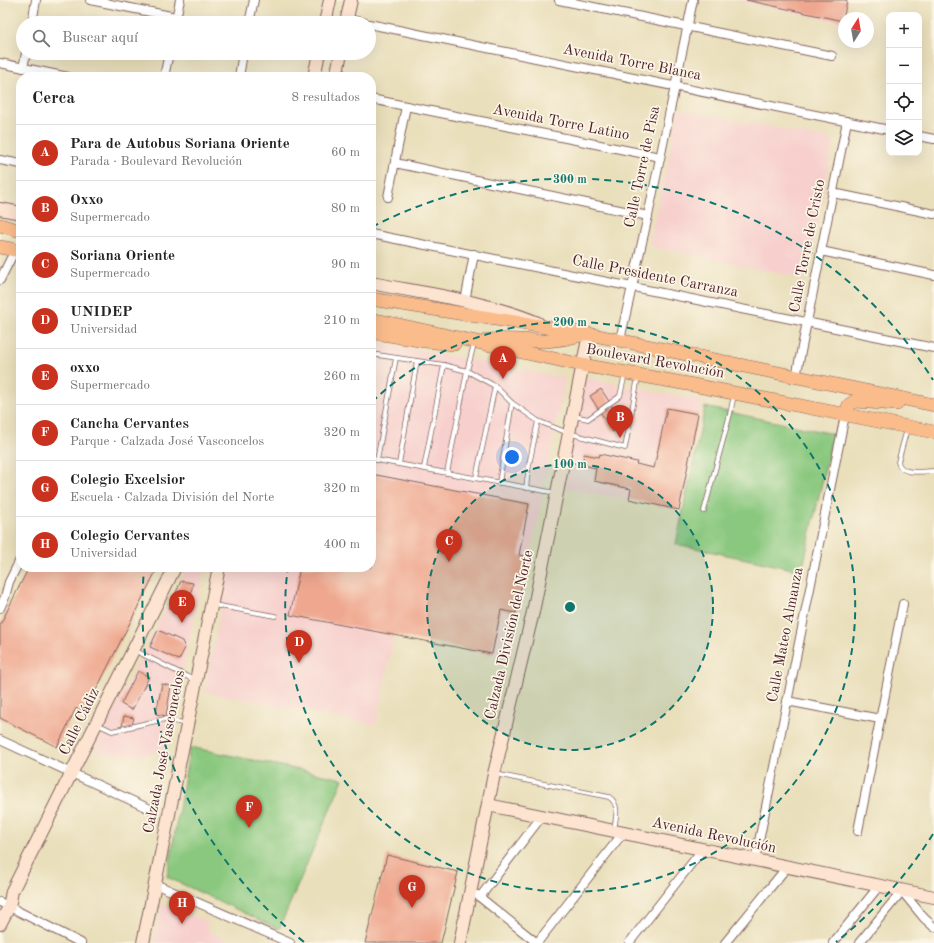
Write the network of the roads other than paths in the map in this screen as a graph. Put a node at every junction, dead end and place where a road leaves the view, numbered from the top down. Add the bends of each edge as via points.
1 (36, 0) edge
2 (90, 0) edge
3 (180, 0) edge
4 (254, 0) edge
5 (330, 0) edge
6 (351, 0) edge
7 (559, 0) edge
8 (693, 0) edge
9 (33, 16) edge
10 (158, 16) edge
11 (176, 16) edge
12 (251, 16) edge
13 (327, 16) edge
14 (348, 16) edge
15 (376, 25) edge
16 (687, 26) junction
17 (832, 56) dead end
18 (25, 60) edge
19 (167, 60) edge
20 (242, 60) edge
21 (318, 60) edge
22 (339, 60) edge
23 (0, 63) edge
24 (23, 68) junction
25 (43, 72) edge
26 (165, 72) edge
27 (240, 72) edge
28 (315, 72) edge
29 (337, 72) edge
30 (675, 86) junction
31 (376, 100) edge
32 (406, 106) junction
33 (847, 121) junction
34 (886, 129) edge
35 (922, 137) edge
36 (934, 139) edge
37 (660, 158) junction
38 (0, 160) edge
39 (16, 163) edge
40 (395, 163) junction
41 (833, 193) junction
42 (388, 197) dead end
43 (0, 208) edge
44 (16, 212) edge
45 (934, 214) edge
46 (648, 216) junction
47 (376, 235) edge
48 (0, 247) edge
49 (16, 250) edge
50 (821, 251) junction
51 (16, 253) edge
52 (474, 254) junction
53 (934, 275) edge
54 (0, 280) edge
55 (376, 284) edge
56 (631, 286) junction
57 (376, 300) edge
58 (465, 301) junction
59 (376, 320) edge
60 (808, 322) junction
61 (548, 327) junction
62 (589, 334) junction
63 (376, 335) edge
64 (620, 340) junction
65 (475, 342) junction
66 (934, 348) edge
67 (376, 355) edge
68 (396, 358) junction
69 (417, 361) junction
70 (444, 365) junction
71 (582, 365) junction
72 (467, 371) junction
73 (625, 373) junction
74 (638, 375) junction
75 (796, 377) junction
76 (495, 386) junction
77 (734, 393) junction
78 (919, 402) junction
79 (512, 403) junction
80 (934, 405) edge
81 (845, 415) junction
82 (572, 416) junction
83 (538, 421) junction
84 (907, 427) junction
85 (934, 432) edge
86 (568, 433) junction
87 (377, 460) joint
88 (399, 464) junction
89 (424, 468) junction
90 (934, 471) edge
91 (447, 473) junction
92 (476, 478) junction
93 (499, 482) junction
94 (526, 488) junction
95 (556, 493) junction
96 (704, 511) dead end
97 (16, 567) edge
98 (172, 572) edge
99 (218, 572) edge
100 (8, 582) junction
101 (0, 590) edge
102 (212, 604) junction
103 (903, 604) dead end
104 (0, 608) edge
105 (275, 616) dead end
106 (133, 650) junction
107 (196, 681) junction
108 (788, 701) junction
109 (880, 720) junction
110 (97, 724) junction
111 (188, 724) junction
112 (0, 740) edge
113 (72, 773) junction
114 (494, 774) junction
115 (488, 805) junction
116 (150, 809) dead end
117 (542, 816) junction
118 (858, 831) dead end
119 (618, 832) junction
120 (702, 850) junction
121 (755, 860) junction
122 (787, 867) junction
123 (155, 884) junction
124 (879, 886) junction
125 (470, 889) junction
126 (902, 891) junction
127 (480, 897) junction
128 (931, 898) edge
129 (3, 903) edge
130 (0, 924) edge
131 (934, 926) edge
132 (82, 943) edge
133 (143, 943) edge
134 (290, 943) edge
135 (460, 943) edge
136 (537, 943) edge
137 (629, 943) edge
138 (725, 943) edge
139 (833, 943) edge
140 (859, 943) edge

1 - 9 street
2 - 10 street
3 - 11 street
4 - 12 street
5 - 13 main road
6 - 14 main road
7 - 16 street
8 - 16 street, Calle Torre de Pisa
15 - 30 street, Avenida Torre Blanca
16 - 17 street
16 - 30 street, Calle Torre de Pisa
18 - 24 street
19 - 26 street
20 - 27 street
21 - 28 main road
22 - 29 main road
23 - 24 street
24 - 25 street
30 - 33 street, Avenida Torre Blanca
30 - 37 street, Calle Torre de Pisa
31 - 32 street, Avenida Torre Latino
32 - 37 street, Avenida Torre Latino
32 - 40 street
33 - 34 street, Avenida Torre Blanca
33 - 41 street, Calle Torre de Cristo
35 - 36 street
37 - 46 street, Calle Torre de Pisa
38 - 39 street
40 - 42 street
40 - 46 street
41 - 45 street
41 - 50 street, Calle Torre de Cristo
43 - 44 main road
46 - 56 street, Calle Torre de Pisa
47 - 52 street, Calle Presidente Carranza
48 - 49 main road
50 - 53 street
50 - 60 street, Calle Torre de Cristo
51 - 54 street
52 - 56 street, Calle Presidente Carranza
52 - 58 street
55 - 58 main road
56 - 60 street, Calle Presidente Carranza
56 - 64 street, Calle Torre de Pisa
57 - 61 main road
58 - 61 main road via 519,315
59 - 65 main road, Boulevard Revolución
60 - 66 street, Calle Presidente Carranza
60 - 75 street, Calle Torre de Cristo
61 - 62 main road
62 - 64 main road
62 - 65 main road via 560,340 503,339
62 - 71 main road, Calzada División del Norte
63 - 65 main road via 449,344
64 - 75 main road
65 - 71 main road, Boulevard Revolución
65 - 72 lane
67 - 68 lane
68 - 69 lane
68 - 87 lane
69 - 70 lane
69 - 88 lane
70 - 72 lane
70 - 89 lane
71 - 73 main road, Boulevard Revolución
71 - 82 main road, Calzada División del Norte
72 - 76 lane
72 - 91 lane
73 - 74 main road, Boulevard Revolución
73 - 82 lane via 620,396 588,419
74 - 77 main road, Boulevard Revolución
74 - 86 lane via 625,448
75 - 78 main road
76 - 79 lane
76 - 92 lane
77 - 81 main road, Boulevard Revolución
77 - 96 lane
78 - 80 main road
78 - 81 main road via 887,404 855,401 849,405
79 - 83 lane
79 - 93 lane
81 - 84 main road, Boulevard Revolución
81 - 108 street, Calle Mateo Almanza
82 - 86 main road, Calzada División del Norte
83 - 86 lane
83 - 94 lane
84 - 85 main road, Boulevard Revolución
84 - 90 lane via 899,466 907,471
86 - 95 main road, Calzada División del Norte
87 - 88 lane
88 - 89 lane
89 - 91 lane
91 - 92 lane
92 - 93 lane
93 - 94 lane
94 - 95 lane
95 - 114 main road, Calzada División del Norte via 533,612
97 - 100 street
98 - 106 main road, Calle Cádiz
99 - 102 main road, Calzada José Vasconcelos
100 - 101 street
100 - 104 street
102 - 105 lane
102 - 107 main road, Calzada José Vasconcelos
103 - 109 street
106 - 107 lane
106 - 110 main road, Calle Cádiz
107 - 111 main road, Calzada José Vasconcelos
108 - 109 street
108 - 121 street, Calle Mateo Almanza
109 - 118 street
110 - 111 lane via 112,731 165,718
110 - 113 main road, Calle Cádiz
111 - 123 main road, Calzada José Vasconcelos
112 - 113 street
113 - 116 street
113 - 129 main road, Calle Cádiz via 12,891
114 - 115 main road, Calzada División del Norte
114 - 119 lane via 609,797 616,805
115 - 117 main road, Avenida Revolución
115 - 125 main road, Calzada División del Norte
117 - 119 main road, Avenida Revolución
117 - 127 street
119 - 120 main road, Avenida Revolución
119 - 136 street
120 - 121 main road, Avenida Revolución
120 - 137 street
121 - 122 main road, Avenida Revolución
122 - 124 main road, Avenida Revolución
122 - 138 street
123 - 133 main road, Calzada José Vasconcelos
123 - 134 street
124 - 126 main road, Avenida Revolución
124 - 139 street
125 - 127 street
125 - 135 main road, Calzada División del Norte
126 - 128 main road, Avenida Revolución
126 - 131 street
126 - 140 street
127 - 136 street
129 - 130 main road, Calle Cádiz
129 - 132 street

